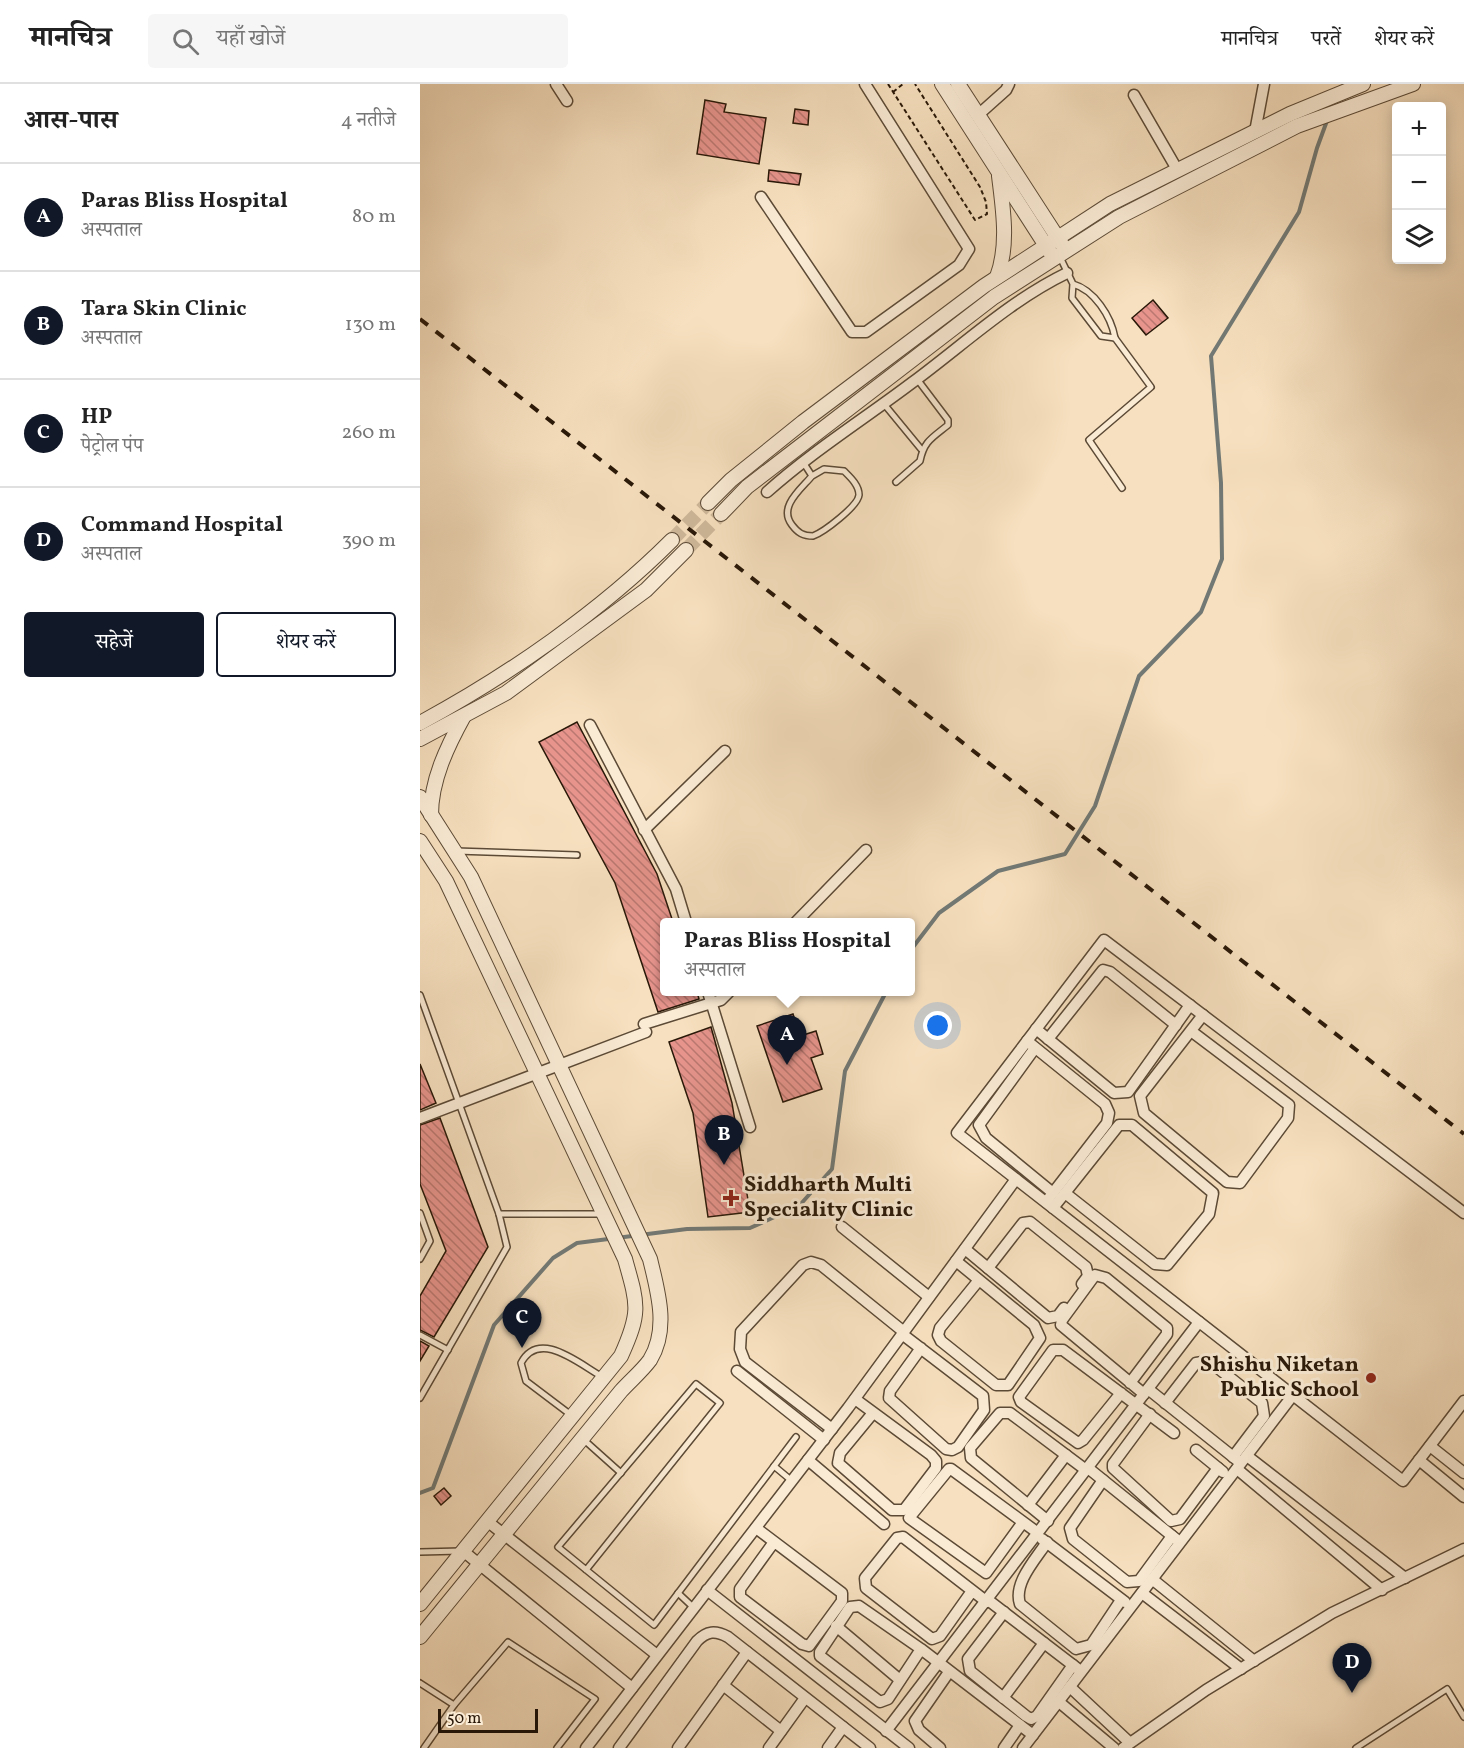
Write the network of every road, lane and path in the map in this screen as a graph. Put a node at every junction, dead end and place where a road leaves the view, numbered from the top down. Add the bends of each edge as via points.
1 (556, 84) edge
2 (865, 84) edge
3 (888, 84) edge
4 (903, 84) edge
5 (915, 84) edge
6 (942, 84) edge
7 (958, 84) edge
8 (1009, 84) edge
9 (1264, 84) edge
10 (1363, 84) edge
11 (1413, 84) edge
12 (893, 92) junction
13 (1134, 95) dead end
14 (567, 101) dead end
15 (978, 115) junction
16 (1255, 132) junction
17 (1178, 171) junction
18 (999, 172) junction
19 (760, 197) dead end
20 (1058, 238) junction
21 (1046, 246) junction
22 (1060, 255) junction
23 (1066, 273) junction
24 (997, 277) junction
25 (1073, 284) junction
26 (1115, 338) junction
27 (917, 379) junction
28 (884, 404) junction
29 (921, 449) junction
30 (803, 462) junction
31 (812, 476) junction
32 (896, 482) dead end
33 (1122, 488) dead end
34 (767, 492) dead end
35 (708, 503) tunnel mouth
36 (721, 514) tunnel mouth
37 (672, 540) tunnel mouth
38 (686, 550) tunnel mouth
39 (464, 716) junction
40 (420, 723) edge
41 (590, 725) dead end
42 (420, 739) edge
43 (725, 751) dead end
44 (420, 797) edge
45 (431, 815) junction
46 (644, 830) junction
47 (420, 841) edge
48 (866, 850) dead end
49 (454, 851) junction
50 (577, 855) dead end
51 (420, 858) edge
52 (439, 869) junction
53 (685, 918) edge
54 (800, 918) edge
55 (420, 995) edge
56 (709, 996) edge
57 (725, 996) edge
58 (712, 1003) junction
59 (1190, 1005) junction
60 (1203, 1015) junction
61 (1176, 1025) junction
62 (1036, 1029) junction
63 (1191, 1031) junction
64 (1048, 1039) junction
65 (1031, 1044) junction
66 (559, 1066) junction
67 (538, 1074) junction
68 (460, 1103) junction
69 (420, 1118) edge
70 (750, 1127) dead end
71 (1016, 1179) junction
72 (1053, 1193) junction
73 (1065, 1193) junction
74 (1049, 1205) junction
75 (420, 1213) edge
76 (1464, 1213) edge
77 (499, 1214) junction
78 (606, 1218) junction
79 (842, 1227) dead end
80 (965, 1249) junction
81 (420, 1259) edge
82 (956, 1261) junction
83 (988, 1268) junction
84 (979, 1280) junction
85 (929, 1297) junction
86 (1199, 1322) junction
87 (903, 1333) junction
88 (420, 1335) edge
89 (921, 1348) junction
90 (448, 1350) junction
91 (737, 1371) dead end
92 (603, 1377) junction
93 (1130, 1383) junction
94 (1146, 1392) junction
95 (1121, 1393) junction
96 (1293, 1395) junction
97 (420, 1398) edge
98 (855, 1399) junction
99 (1464, 1401) edge
100 (1165, 1403) junction
101 (1137, 1404) junction
102 (873, 1413) junction
103 (1150, 1414) junction
104 (572, 1416) junction
105 (832, 1429) junction
106 (1173, 1433) dead end
107 (796, 1437) dead end
108 (582, 1438) junction
109 (824, 1440) junction
110 (1430, 1446) junction
111 (1196, 1450) dead end
112 (1066, 1455) junction
113 (808, 1460) junction
114 (1419, 1460) junction
115 (1238, 1465) junction
116 (774, 1466) junction
117 (1218, 1468) junction
118 (1087, 1469) junction
119 (621, 1473) junction
120 (1464, 1473) edge
121 (1103, 1480) junction
122 (792, 1481) junction
123 (1464, 1497) edge
124 (1028, 1505) junction
125 (487, 1521) junction
126 (1048, 1521) junction
127 (1023, 1522) junction
128 (884, 1524) dead end
129 (756, 1528) junction
130 (504, 1534) junction
131 (1038, 1534) junction
132 (1177, 1539) junction
133 (774, 1542) junction
134 (1047, 1542) junction
135 (1464, 1549) edge
136 (463, 1551) junction
137 (420, 1552) edge
138 (480, 1564) junction
139 (586, 1570) junction
140 (1405, 1578) junction
141 (1152, 1579) junction
142 (707, 1590) junction
143 (1382, 1590) junction
144 (972, 1591) junction
145 (678, 1593) junction
146 (1142, 1593) junction
147 (1121, 1600) junction
148 (987, 1601) junction
149 (420, 1604) edge
150 (694, 1608) junction
151 (1132, 1608) junction
152 (1004, 1612) junction
153 (836, 1626) junction
154 (420, 1637) edge
155 (1044, 1643) junction
156 (921, 1649) junction
157 (747, 1652) junction
158 (657, 1655) junction
159 (1254, 1661) junction
160 (939, 1664) junction
161 (1078, 1668) junction
162 (1241, 1669) junction
163 (950, 1671) junction
164 (900, 1680) junction
165 (420, 1683) edge
166 (723, 1685) junction
167 (1070, 1687) junction
168 (632, 1688) junction
169 (805, 1698) junction
170 (1003, 1698) junction
171 (1059, 1702) junction
172 (454, 1705) junction
173 (1464, 1717) edge
174 (1020, 1725) junction
175 (843, 1727) junction
176 (781, 1731) junction
177 (886, 1731) junction
178 (1033, 1735) junction
179 (1126, 1745) edge
180 (591, 1746) edge
181 (424, 1748) edge
182 (558, 1748) edge
183 (619, 1748) edge
184 (678, 1748) edge
185 (769, 1748) edge
186 (828, 1748) edge
187 (870, 1748) edge
188 (909, 1748) edge
189 (940, 1748) edge
190 (1004, 1748) edge
191 (1023, 1748) edge
192 (1114, 1748) edge
193 (1356, 1748) edge

1 - 14 street
2 - 19 street via 969,249 959,265 866,332 852,332
3 - 12 path
4 - 12 path
5 - 12 path via 980,187 987,214 975,220
6 - 18 street
7 - 15 street
8 - 15 street
9 - 16 street
10 - 16 street
11 - 22 street via 1297,126 1119,217
13 - 17 street
15 - 20 street
16 - 17 street
17 - 20 street via 1110,204
18 - 21 street
18 - 24 street via 1004,223 1003,261
20 - 21 street
20 - 22 street
21 - 22 street
21 - 24 street
22 - 23 lane
22 - 36 street via 975,312 747,487
23 - 25 lane
23 - 27 street via 1025,297
24 - 35 street via 803,422
25 - 26 lane via 1086,288 1112,324
25 - 26 lane via 1072,298 1101,336
26 - 33 lane via 1151,387 1089,440
27 - 28 street
27 - 29 lane via 948,420 948,426
28 - 29 lane
28 - 30 street
29 - 32 lane via 920,461
30 - 31 lane
30 - 34 street
31 - 31 lane via 824,469 844,471 859,495 855,505 819,534 807,536 798,532 786,513 794,495
37 - 40 street via 638,575 498,679
38 - 39 street via 646,590 506,693
39 - 42 street
39 - 45 street via 437,777
41 - 46 street
43 - 46 street
44 - 45 street
45 - 49 street
46 - 53 street via 676,890
47 - 52 street
48 - 54 street
49 - 50 lane
49 - 66 street via 471,877
51 - 52 street
52 - 67 street
55 - 68 lane
56 - 58 street
57 - 58 street
58 - 66 street
58 - 70 street
59 - 60 street
59 - 61 street
59 - 62 street via 1104,939
60 - 63 street
60 - 76 street
61 - 64 street via 1103,970
61 - 64 street via 1128,1092 1121,1094 1114,1093
62 - 64 street
62 - 65 street
63 - 63 street via 1288,1105 1288,1118 1240,1183 1227,1182 1143,1113 1140,1104 1140,1096
65 - 71 street via 957,1133
65 - 72 street via 980,1125 986,1138
65 - 72 street via 1105,1104 1109,1113 1107,1123
66 - 67 street
66 - 108 street via 646,1252 661,1303 659,1335 650,1359
67 - 68 street
67 - 78 street
68 - 69 street
68 - 77 lane
71 - 74 street
71 - 80 street
72 - 74 street
73 - 73 street via 1119,1125 1125,1123 1213,1193 1213,1204 1209,1214 1162,1265 1155,1264
73 - 74 street
74 - 86 street
75 - 81 lane via 430,1241
77 - 78 lane
77 - 90 lane via 507,1247
78 - 92 street via 635,1293 636,1322 621,1356
79 - 85 street
80 - 82 street
80 - 83 street
82 - 84 street
82 - 85 street
83 - 83 street via 1048,1318 1058,1316 1089,1276 1086,1267 1030,1222 1023,1223
84 - 84 street via 1039,1330 1040,1338 1008,1385 1002,1387 938,1335
85 - 87 street
86 - 94 street
86 - 96 street
87 - 89 street
87 - 98 street
87 - 105 street via 821,1265 811,1262 803,1265 741,1332 740,1349 745,1362
88 - 90 lane
89 - 89 street via 982,1396 984,1410 952,1450 946,1449 889,1398
90 - 97 lane
91 - 109 street
92 - 104 street
92 - 104 lane via 550,1348 535,1347 526,1353 521,1372 526,1381
93 - 93 street via 1061,1325 1095,1275 1106,1278 1167,1328 1167,1334
93 - 94 street
94 - 100 street
94 - 101 street
95 - 95 street via 1059,1349 1053,1350 1019,1397 1078,1443
95 - 101 street
96 - 114 street via 1403,1481
96 - 115 street
98 - 102 street
98 - 105 street
99 - 110 street
100 - 115 street
100 - 115 street via 1196,1363 1209,1361 1262,1403 1264,1416
101 - 103 street
101 - 118 street
102 - 102 street via 936,1461 936,1468 904,1510 898,1512 838,1463 840,1453
103 - 106 street
103 - 117 street via 1113,1468 1171,1521 1180,1520
104 - 125 street
105 - 109 street
107 - 116 lane
108 - 119 lane
108 - 130 street
109 - 113 street
110 - 114 street
110 - 120 street
111 - 117 street
112 - 118 street
112 - 124 street
112 - 124 street via 1004,1412 970,1448 971,1458
113 - 122 street
113 - 128 street
114 - 123 street
115 - 117 street
115 - 132 street
115 - 140 street
115 - 143 street
116 - 122 lane
116 - 145 lane
118 - 121 street
118 - 126 street
119 - 139 lane via 558,1547
119 - 139 lane via 696,1384 720,1404
121 - 132 street
121 - 132 street via 1070,1528 1073,1539 1127,1582 1139,1581
122 - 129 street
124 - 126 street
125 - 130 street
125 - 136 street
126 - 131 street
127 - 127 street via 949,1469 909,1518 986,1573
127 - 131 street
129 - 133 street
129 - 142 street
130 - 138 street
130 - 158 street
131 - 134 street
131 - 148 street
132 - 141 street
133 - 133 street via 842,1593 842,1601 809,1646 740,1597 740,1589
134 - 147 street
134 - 147 street via 1017,1596 1020,1604 1076,1649 1091,1645
135 - 140 street
136 - 137 lane
136 - 138 street
136 - 149 street
138 - 154 street
138 - 168 street
139 - 145 lane via 654,1625
140 - 143 street
141 - 146 street
141 - 159 street
142 - 150 street
142 - 177 street
143 - 159 street via 1332,1612
144 - 144 street via 903,1538 897,1538 864,1584 932,1639 940,1636
144 - 148 street
145 - 150 lane
146 - 151 street
146 - 162 street
147 - 151 street
148 - 152 street
148 - 160 street
150 - 158 street
151 - 161 street
152 - 155 street
152 - 170 street via 968,1659 968,1666
153 - 156 street via 850,1607 859,1606
153 - 164 street
153 - 164 street via 820,1652 822,1659 880,1702 888,1699
155 - 161 street
155 - 170 street
156 - 160 street
156 - 164 street
157 - 166 street
157 - 169 street
157 - 183 street via 721,1634 704,1634
158 - 168 street
159 - 162 street
160 - 163 street
160 - 177 street
161 - 167 street
161 - 170 street via 1031,1719
162 - 179 street
163 - 174 street
163 - 189 street via 915,1721 919,1730
165 - 172 lane
166 - 176 street
166 - 184 street
167 - 171 street
167 - 179 street
168 - 180 street
169 - 175 street
169 - 176 street
171 - 178 street
171 - 192 street
172 - 181 lane
172 - 182 lane via 508,1642 595,1699
173 - 193 lane via 1447,1689
174 - 178 street
174 - 190 street
175 - 186 street
175 - 187 street
176 - 185 street
177 - 188 street
178 - 191 street

